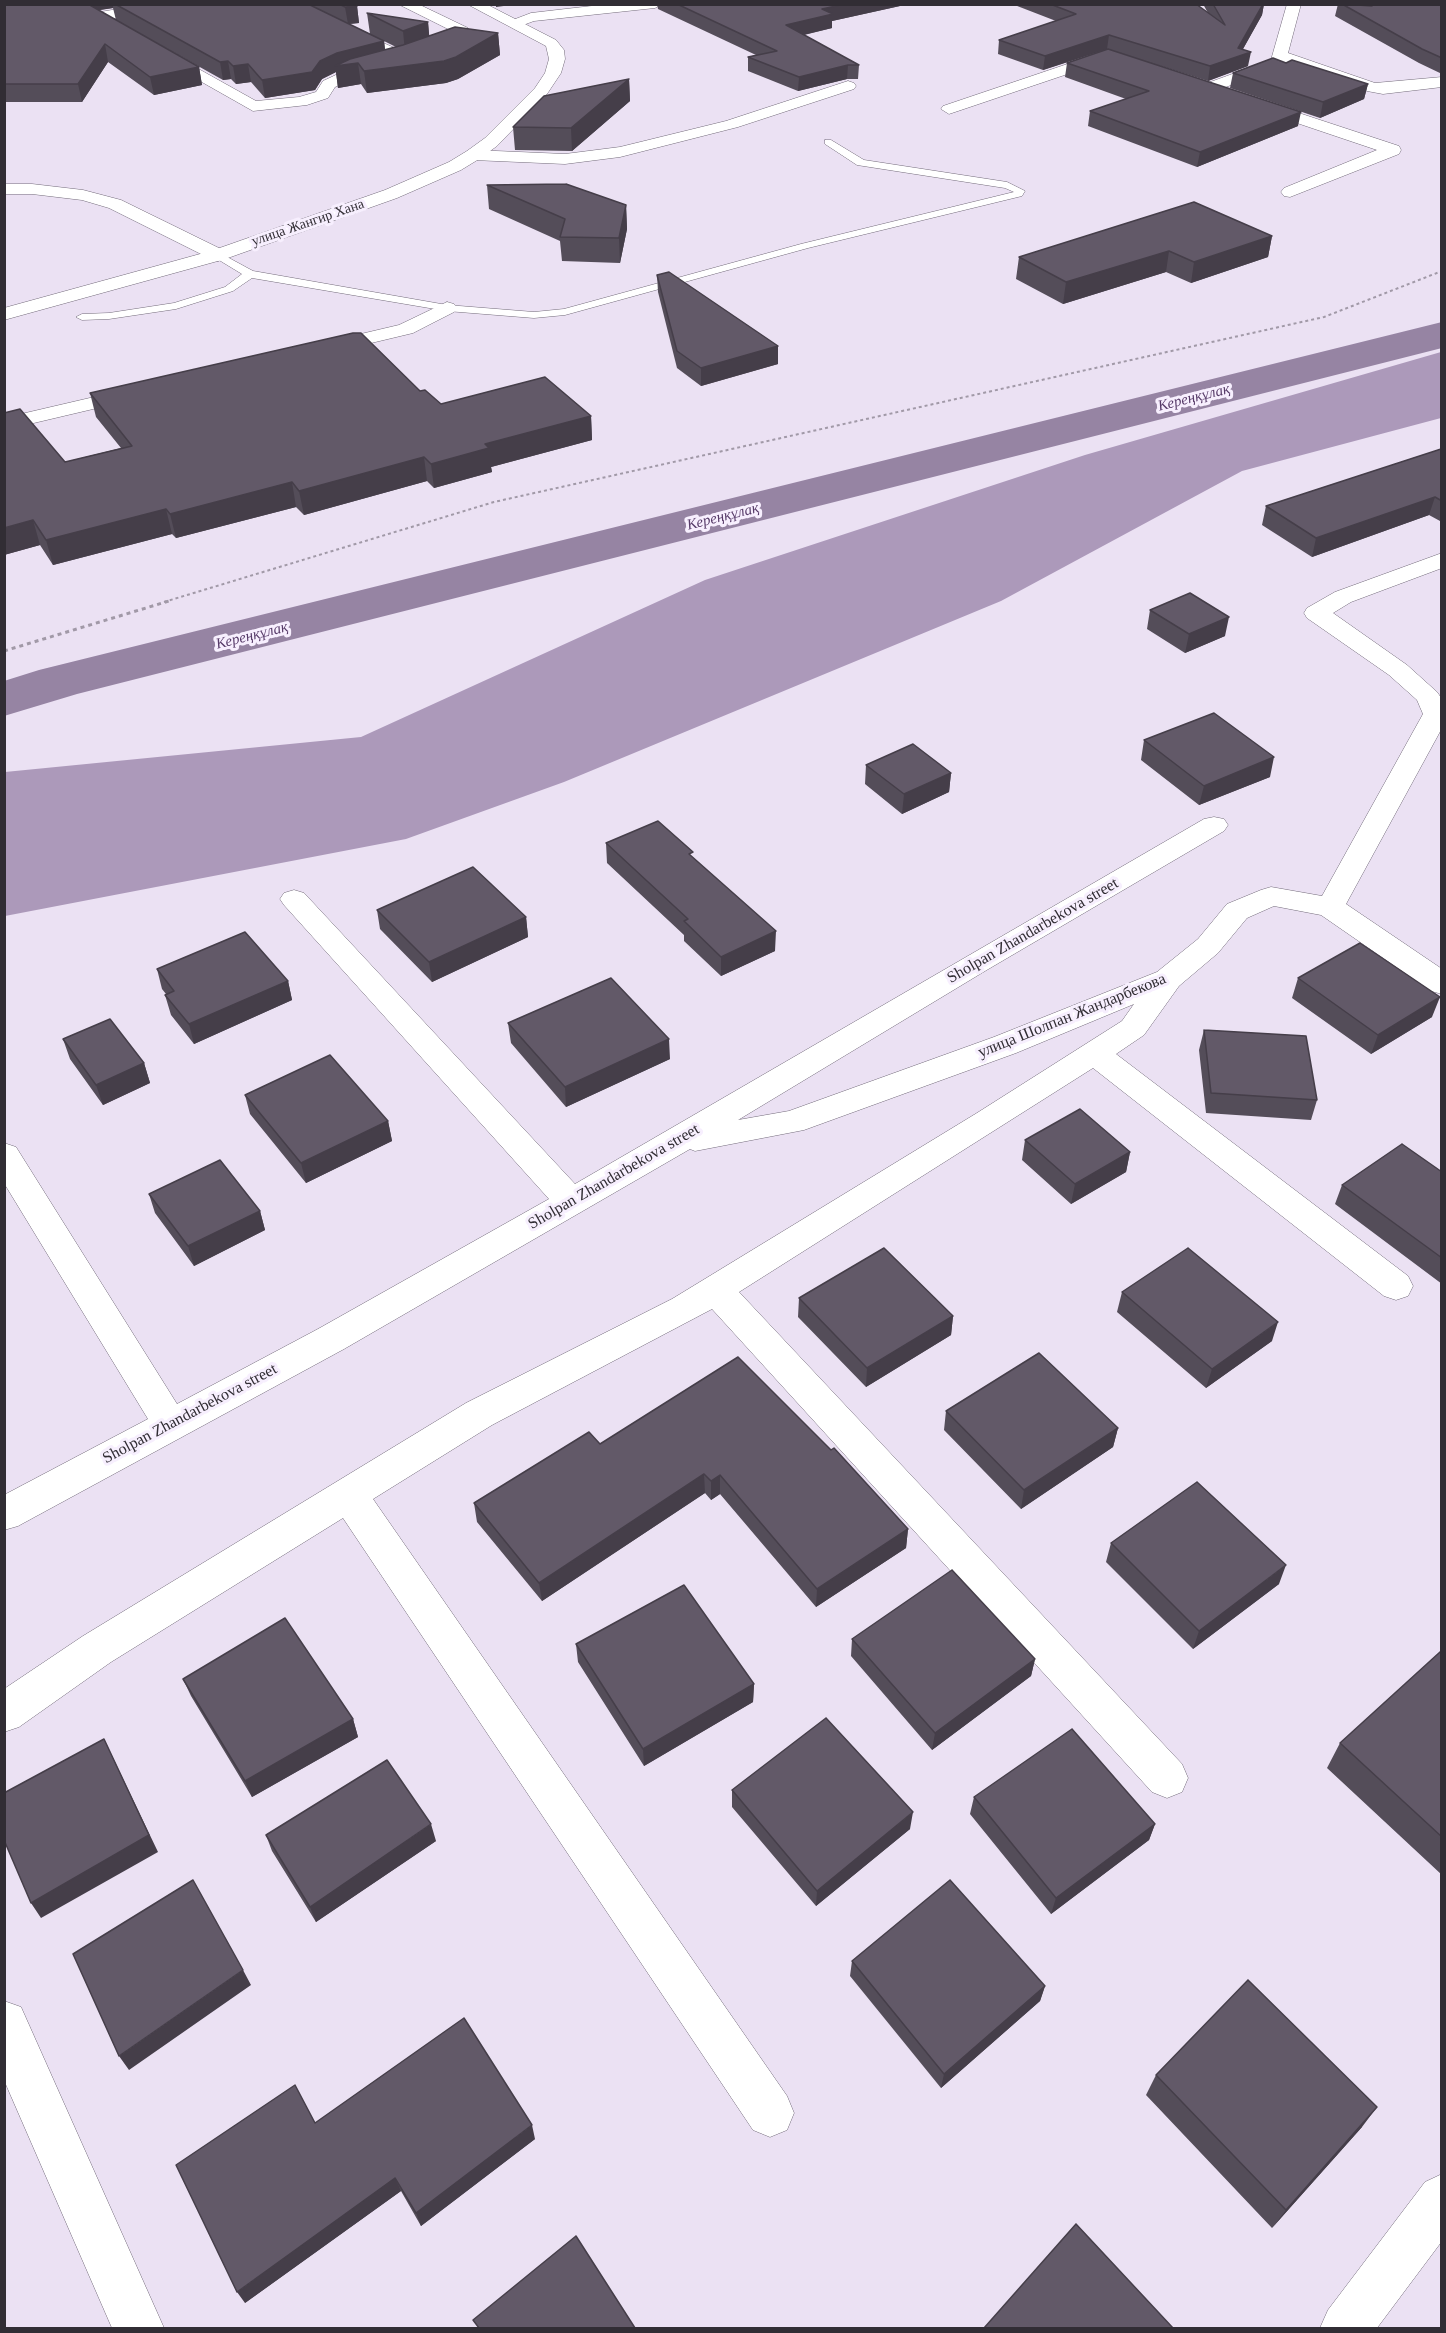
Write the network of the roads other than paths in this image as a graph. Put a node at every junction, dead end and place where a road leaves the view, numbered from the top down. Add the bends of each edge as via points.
1 (180, 4) edge
2 (284, 4) edge
3 (405, 4) edge
4 (474, 4) edge
5 (655, 4) edge
6 (1294, 4) edge
7 (515, 24) junction
8 (1280, 55) junction
9 (400, 62) junction
10 (1129, 63) edge
11 (1442, 82) edge
12 (848, 86) edge
13 (949, 109) dead end
14 (828, 142) dead end
15 (473, 155) junction
16 (4, 189) edge
17 (1290, 192) dead end
18 (218, 255) junction
19 (250, 274) junction
20 (447, 308) junction
21 (4, 314) edge
22 (81, 317) dead end
23 (303, 353) edge
24 (153, 389) edge
25 (4, 424) edge
26 (1442, 560) edge
27 (1214, 825) dead end
28 (294, 899) dead end
29 (1329, 907) junction
30 (1168, 979) junction
31 (1442, 984) edge
32 (1094, 1053) junction
33 (676, 1142) junction
34 (4, 1155) edge
35 (571, 1202) junction
36 (1396, 1286) dead end
37 (715, 1289) junction
38 (171, 1425) junction
39 (348, 1494) junction
40 (4, 1514) edge
41 (4, 1713) edge
42 (1167, 1778) dead end
43 (4, 2024) edge
44 (770, 2114) dead end
45 (1442, 2199) edge
46 (138, 2328) edge
47 (1346, 2328) edge

1 - 9 street via 94,17 253,106 301,102 322,95 329,84 346,76
2 - 9 street via 394,53
3 - 9 street via 463,31 463,38
4 - 7 street
5 - 7 street via 531,17
6 - 8 street
7 - 15 street, улица Жангир Хана via 556,50 554,73 541,91
8 - 11 street via 1373,88
8 - 17 street via 1278,63 1203,87 1393,150
10 - 13 street via 1106,56
12 - 15 street via 732,124 620,153 565,159
14 - 20 lane via 861,163 1020,190 1018,194 805,246 565,312 534,315
15 - 18 street, улица Жангир Хана via 392,194
16 - 18 street via 83,195 115,204
18 - 19 lane
18 - 21 street, улица Жангир Хана
19 - 20 lane
19 - 22 lane via 228,289 184,304
20 - 23 street via 406,329
24 - 25 street
26 - 29 street via 1342,597 1316,614 1398,670 1428,697 1436,714
27 - 33 street, Sholpan Zhandarbekova street
28 - 35 street
29 - 30 street, улица Шолпан Жандарбекова via 1271,896 1237,911 1208,945
29 - 31 street
30 - 32 street via 1133,1029
30 - 33 street, улица Шолпан Жандарбекова via 1005,1045 793,1122
32 - 36 street
32 - 37 street
33 - 35 street, Sholpan Zhandarbekova street
34 - 38 street
35 - 38 street, Sholpan Zhandarbekova street
37 - 39 street via 684,1309 479,1414
37 - 42 street
38 - 40 street, Sholpan Zhandarbekova street
39 - 41 street via 97,1649
39 - 44 street
43 - 46 street
45 - 47 street

